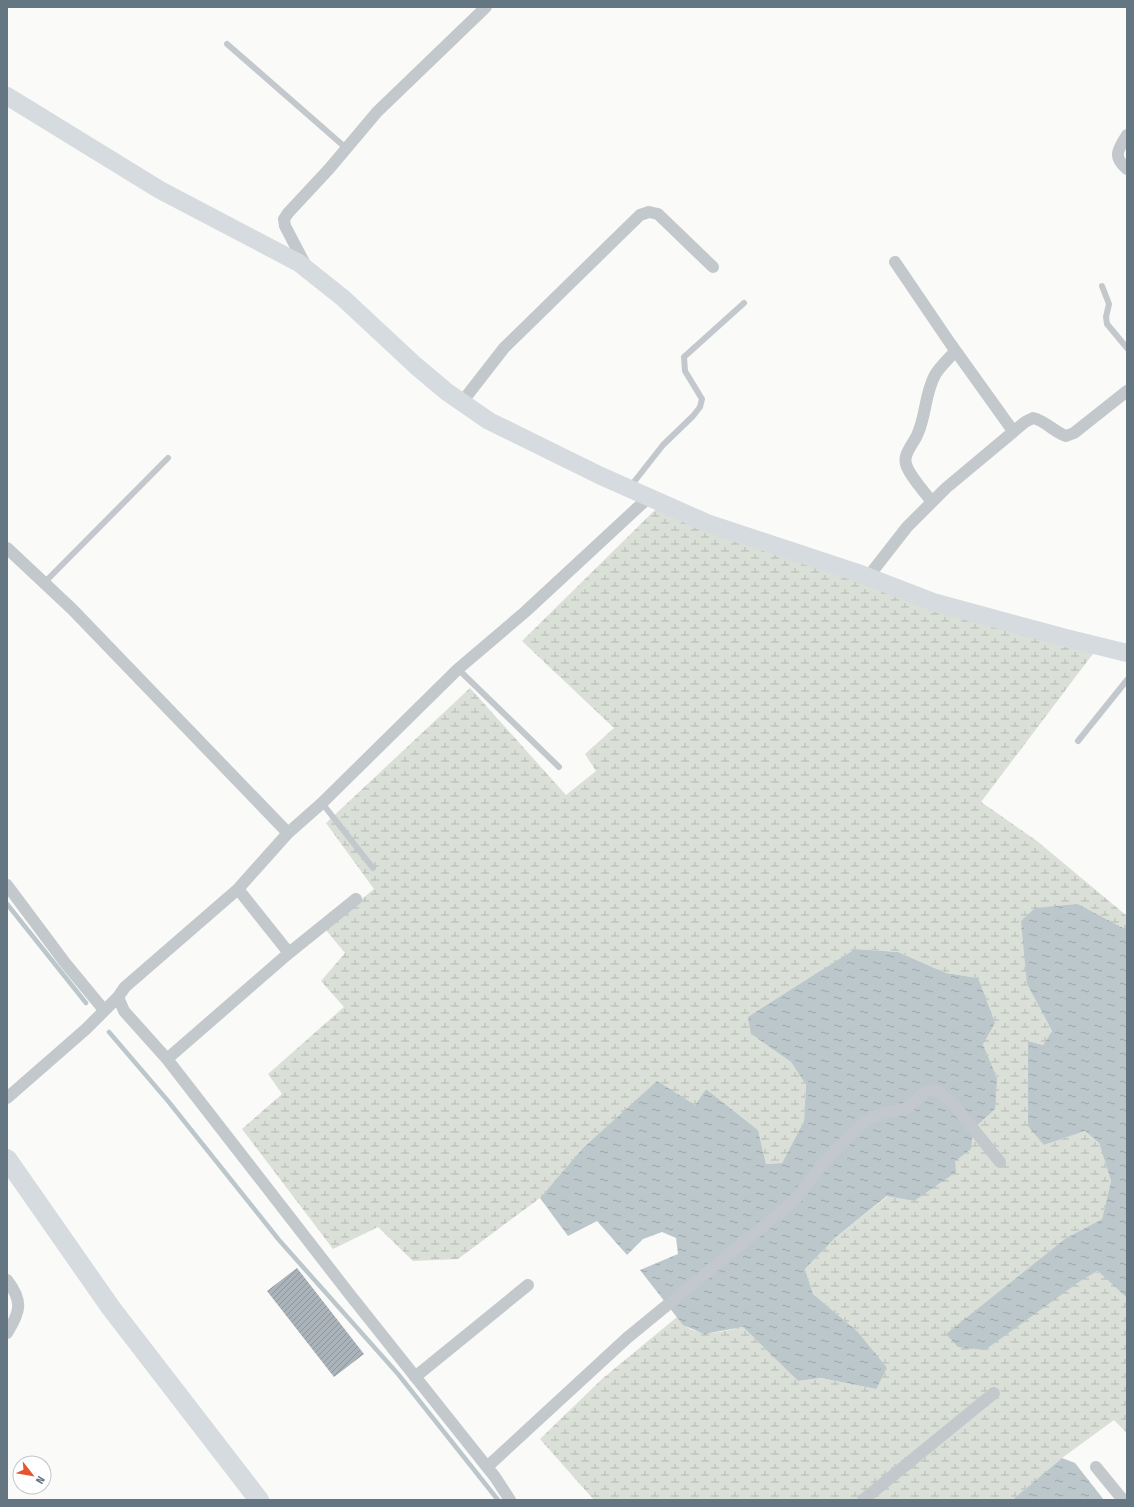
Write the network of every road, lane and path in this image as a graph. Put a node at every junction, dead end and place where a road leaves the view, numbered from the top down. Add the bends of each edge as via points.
1 (486, 7) edge
2 (228, 44) dead end
3 (7, 96) edge
4 (1127, 135) edge
5 (346, 148) junction
6 (1127, 169) edge
7 (894, 262) dead end
8 (713, 267) dead end
9 (308, 269) junction
10 (1102, 286) dead end
11 (744, 303) dead end
12 (1127, 348) edge
13 (955, 352) junction
14 (1127, 391) edge
15 (462, 402) junction
16 (1013, 432) junction
17 (168, 458) dead end
18 (628, 489) junction
19 (648, 498) junction
20 (932, 502) junction
21 (7, 548) edge
22 (868, 577) junction
23 (44, 583) junction
24 (1127, 653) edge
25 (458, 669) junction
26 (1127, 680) edge
27 (1078, 741) dead end
28 (559, 766) dead end
29 (322, 803) junction
30 (288, 833) junction
31 (373, 868) dead end
32 (7, 885) edge
33 (238, 888) junction
34 (356, 899) dead end
35 (288, 953) junction
36 (118, 997) junction
37 (104, 1010) junction
38 (167, 1059) junction
39 (7, 1098) edge
40 (8, 1160) edge
41 (1000, 1162) dead end
42 (7, 1280) edge
43 (528, 1284) dead end
44 (10, 1322) edge
45 (7, 1334) edge
46 (415, 1378) junction
47 (994, 1393) dead end
48 (487, 1467) junction
49 (1096, 1468) dead end
50 (259, 1500) edge
51 (510, 1500) edge
52 (863, 1500) edge
53 (1123, 1500) edge

1 - 5 street via 377,112
2 - 5 lane
3 - 9 street via 160,190
4 - 6 street via 1117,154 1119,161
5 - 9 street via 284,219 284,226
7 - 13 street
8 - 15 street via 658,214 649,212 640,215 504,348
9 - 15 street via 416,366
10 - 12 lane via 1109,304 1107,324
11 - 18 lane via 684,356 685,371 702,399 700,407 663,445
13 - 16 street
13 - 20 street via 936,373 930,386 923,421 905,460 906,467
14 - 16 street via 1074,433 1066,436 1033,418
15 - 18 street via 489,421
16 - 20 street
17 - 23 lane
18 - 19 street
19 - 22 street via 708,523
19 - 25 street via 525,612
20 - 22 street via 907,527
21 - 23 street
22 - 24 street via 933,602
23 - 30 street
25 - 28 lane
25 - 29 street
26 - 27 lane
29 - 30 street
29 - 31 lane
30 - 33 street
32 - 37 street
33 - 35 street
33 - 36 street via 124,987
34 - 35 street
35 - 38 street
36 - 37 street
36 - 38 street via 124,1011
37 - 39 street
38 - 46 street
40 - 50 main road via 111,1308
41 - 48 street via 954,1105 940,1092 925,1092 906,1109 873,1117 863,1123 826,1160 794,1201 627,1338
42 - 44 street via 18,1296 18,1310
43 - 46 street
44 - 45 street
46 - 48 street
47 - 52 street
48 - 51 street
49 - 53 street

